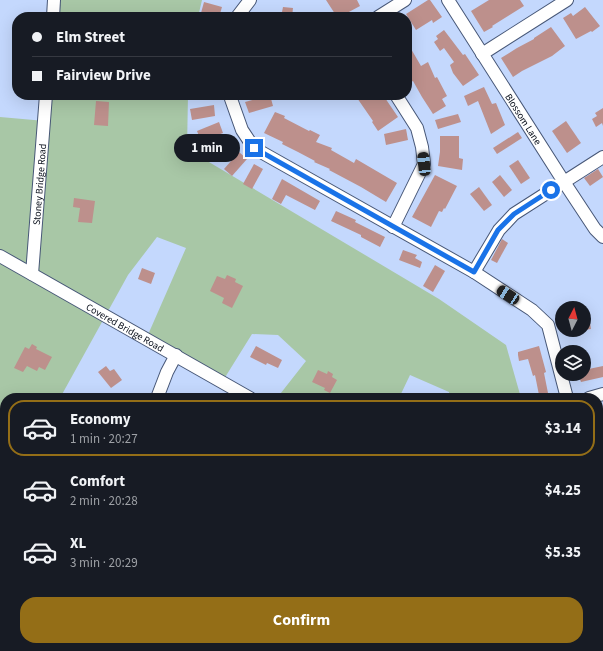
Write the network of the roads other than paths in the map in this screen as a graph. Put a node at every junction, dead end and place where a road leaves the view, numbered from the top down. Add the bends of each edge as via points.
1 (54, 0) edge
2 (250, 0) edge
3 (405, 0) edge
4 (448, 0) edge
5 (567, 0) edge
6 (53, 12) edge
7 (241, 12) edge
8 (386, 12) edge
9 (482, 54) junction
10 (46, 100) edge
11 (231, 100) edge
12 (399, 100) edge
13 (603, 158) edge
14 (564, 182) junction
15 (393, 227) junction
16 (603, 237) edge
17 (0, 256) edge
18 (474, 272) junction
19 (32, 274) junction
20 (176, 356) junction
21 (159, 393) edge
22 (241, 393) edge
23 (566, 393) edge

1 - 6 street
2 - 7 street
3 - 8 street
4 - 9 street, Blossom Lane
5 - 9 street
9 - 14 street, Blossom Lane
10 - 19 street, Stoney Bridge Road
11 - 15 street via 242,130 254,148
12 - 15 street via 417,128 424,164
13 - 14 street
14 - 16 street, Blossom Lane via 595,230
14 - 18 street via 514,214 498,230
15 - 18 street
17 - 19 street, Covered Bridge Road
18 - 23 street via 532,310 548,326
19 - 20 street, Covered Bridge Road
20 - 21 street
20 - 22 street, Covered Bridge Road

